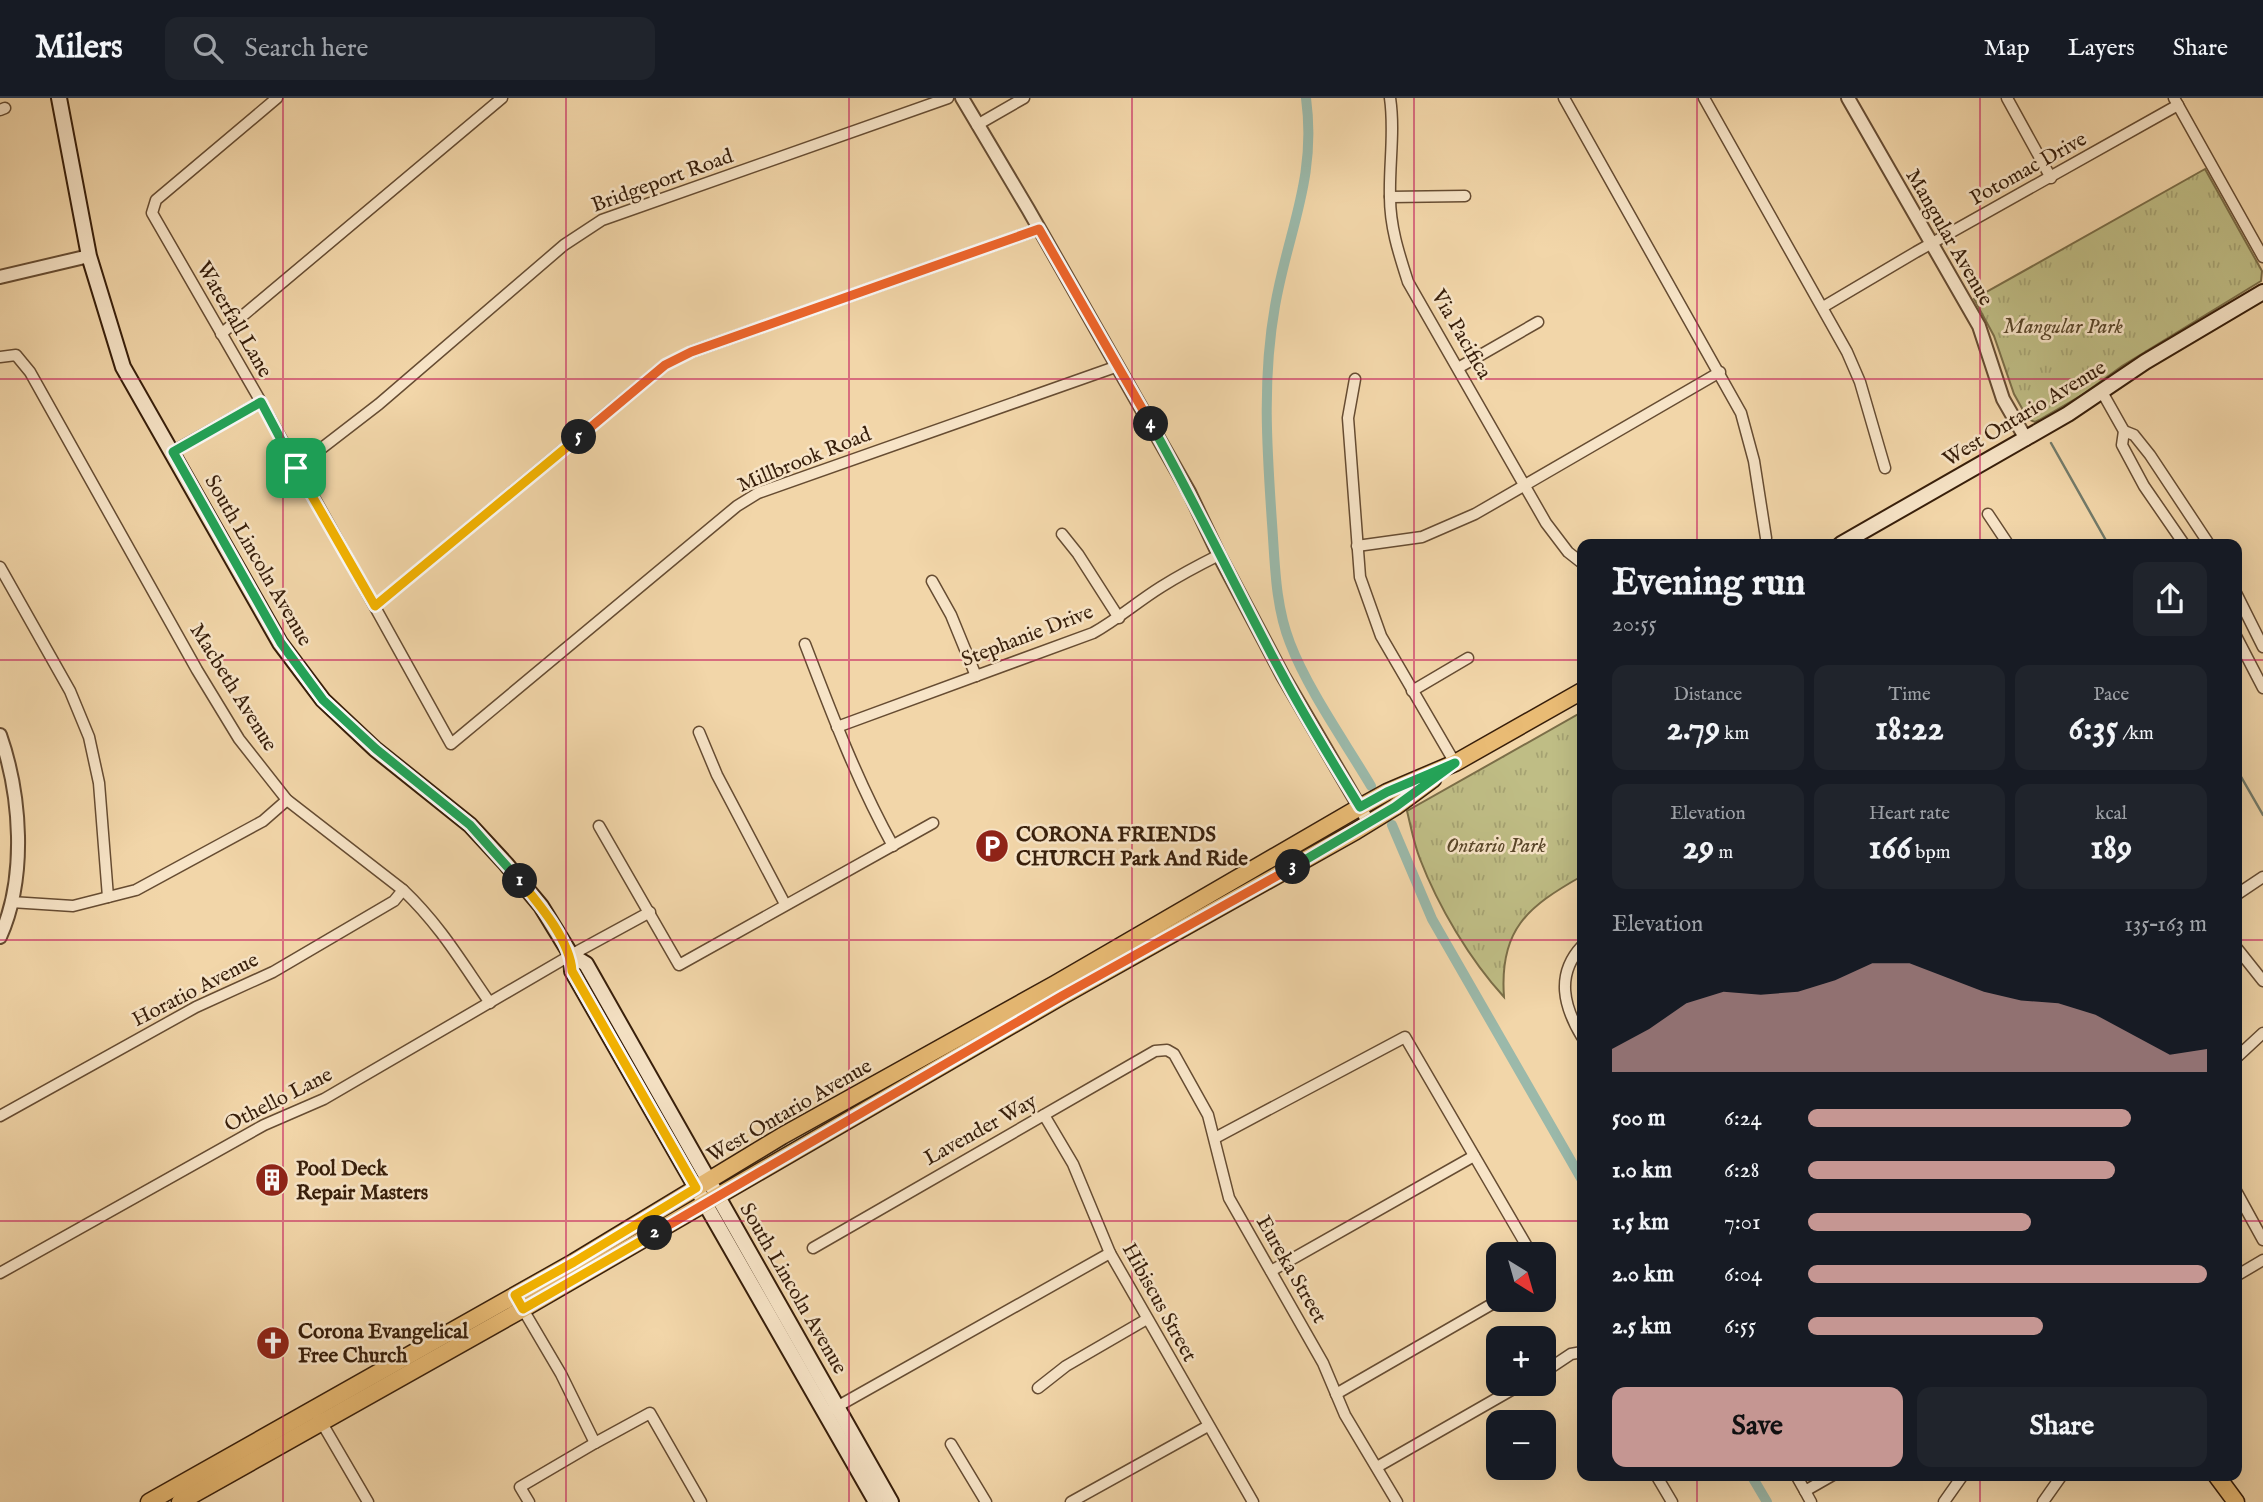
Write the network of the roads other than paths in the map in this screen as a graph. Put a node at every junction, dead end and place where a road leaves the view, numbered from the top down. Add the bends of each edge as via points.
1 (59, 98) edge
2 (277, 98) edge
3 (502, 98) edge
4 (948, 98) edge
5 (962, 98) edge
6 (1024, 98) edge
7 (1390, 98) edge
8 (1564, 98) edge
9 (1704, 98) edge
10 (1848, 98) edge
11 (2007, 98) edge
12 (2176, 101) edge
13 (977, 125) junction
14 (2051, 178) junction
15 (1465, 196) dead end
16 (1390, 197) junction
17 (1039, 229) junction
18 (1931, 243) junction
19 (89, 256) junction
20 (2263, 257) edge
21 (0, 277) edge
22 (2263, 292) edge
23 (1824, 307) junction
24 (1538, 322) dead end
25 (221, 334) junction
26 (0, 357) edge
27 (1118, 366) junction
28 (1458, 368) junction
29 (1720, 372) junction
30 (1356, 379) dead end
31 (2102, 392) junction
32 (261, 402) junction
33 (2124, 431) junction
34 (2026, 439) junction
35 (173, 452) junction
36 (296, 468) junction
37 (1885, 468) dead end
38 (1525, 485) junction
39 (1987, 514) dead end
40 (1062, 534) dead end
41 (1766, 538) dead end
42 (1850, 539) edge
43 (2004, 539) edge
44 (2181, 539) edge
45 (2206, 539) edge
46 (1357, 546) junction
47 (1219, 555) junction
48 (1577, 559) edge
49 (0, 567) edge
50 (932, 581) dead end
51 (2242, 605) edge
52 (375, 606) junction
53 (1119, 618) junction
54 (804, 644) dead end
55 (2263, 646) edge
56 (2242, 648) edge
57 (1468, 658) dead end
58 (976, 676) junction
59 (2263, 688) edge
60 (1412, 691) junction
61 (1577, 694) edge
62 (837, 727) junction
63 (699, 732) dead end
64 (0, 735) edge
65 (451, 744) joint
66 (1455, 763) junction
67 (288, 800) junction
68 (1360, 807) junction
69 (933, 823) dead end
70 (1369, 823) junction
71 (599, 826) dead end
72 (893, 846) junction
73 (2263, 877) edge
74 (403, 890) junction
75 (2242, 891) edge
76 (108, 898) junction
77 (11, 902) junction
78 (785, 904) junction
79 (650, 912) junction
80 (0, 937) edge
81 (1577, 954) edge
82 (2242, 955) edge
83 (571, 956) junction
84 (2263, 981) edge
85 (490, 1003) junction
86 (1577, 1027) edge
87 (2263, 1033) edge
88 (1167, 1050) joint
89 (2242, 1052) edge
90 (1044, 1115) junction
91 (0, 1116) edge
92 (1215, 1138) junction
93 (1474, 1156) junction
94 (702, 1184) junction
95 (711, 1200) junction
96 (2242, 1202) edge
97 (2263, 1240) edge
98 (1524, 1242) edge
99 (813, 1248) dead end
100 (1110, 1253) junction
101 (2263, 1260) edge
102 (1271, 1271) junction
103 (2242, 1272) edge
104 (0, 1273) edge
105 (519, 1302) junction
106 (1486, 1307) edge
107 (1147, 1319) junction
108 (1577, 1353) edge
109 (1556, 1364) edge
110 (1038, 1388) dead end
111 (1336, 1394) junction
112 (1501, 1396) edge
113 (831, 1410) junction
114 (318, 1416) junction
115 (1208, 1426) junction
116 (595, 1443) junction
117 (951, 1444) dead end
118 (1377, 1467) junction
119 (1660, 1481) edge
120 (1799, 1481) edge
121 (1822, 1481) edge
122 (1956, 1481) edge
123 (2058, 1481) edge
124 (2220, 1481) edge
125 (1805, 1491) junction
126 (982, 1501) edge
127 (149, 1502) edge
128 (180, 1502) edge
129 (368, 1502) edge
130 (529, 1502) edge
131 (701, 1502) edge
132 (876, 1502) edge
133 (891, 1502) edge
134 (1071, 1502) edge
135 (1253, 1502) edge
136 (1397, 1502) edge
137 (1672, 1502) edge
138 (1811, 1502) edge
139 (1944, 1502) edge
140 (2043, 1502) edge
141 (2236, 1502) edge

1 - 19 main road, South Lincoln Avenue
2 - 25 street, Waterfall Lane via 156,200 152,213
3 - 25 street
4 - 36 street, Bridgeport Road via 602,220 564,246 379,404
5 - 13 street
6 - 13 street
7 - 16 street, Via Pacifica
8 - 29 street
9 - 23 street
10 - 18 street, Mangular Avenue
11 - 14 street
12 - 14 street, Potomac Drive
12 - 20 street
13 - 17 street
14 - 18 street, Potomac Drive
15 - 16 street
16 - 28 street, Via Pacifica via 1394,241 1408,282
17 - 27 street
17 - 52 street via 665,365
18 - 23 street, Potomac Drive
18 - 34 street, Mangular Avenue via 1979,326 2003,399
19 - 21 street
19 - 35 main road, South Lincoln Avenue via 123,367
22 - 31 main road, West Ontario Avenue
23 - 37 street via 1860,383
24 - 28 street
25 - 32 street, Waterfall Lane
26 - 67 street, Macbeth Avenue via 16,355 30,372 197,670 239,739
27 - 47 street
27 - 65 street, Millbrook Road via 758,493
28 - 38 street, Via Pacifica
29 - 38 street
29 - 41 street via 1741,413
30 - 46 street via 1348,418
31 - 33 street
31 - 34 main road, West Ontario Avenue
32 - 35 street
32 - 36 street, Waterfall Lane
33 - 44 street via 2122,445
33 - 45 street via 2134,435 2151,455
34 - 42 main road, West Ontario Avenue
35 - 83 main road, South Lincoln Avenue via 281,643 323,700 470,825 541,906
36 - 52 street, Waterfall Lane
38 - 46 street via 1438,531
38 - 48 street, Via Pacifica via 1546,523
39 - 43 street
40 - 53 street
46 - 60 street via 1370,610
47 - 53 street, Stephanie Drive via 1158,589
47 - 68 street
49 - 76 street via 70,691 89,737 99,783
50 - 58 street
51 - 55 street
52 - 65 street, Waterfall Lane
53 - 58 street, Stephanie Drive via 1093,633
54 - 62 street
56 - 59 street
57 - 60 street
58 - 62 street, Stephanie Drive
60 - 66 street
61 - 66 main road, West Ontario Avenue
62 - 72 street
63 - 78 street
64 - 77 street via 15,795 18,832
66 - 68 main road, West Ontario Avenue
66 - 70 main road, West Ontario Avenue
67 - 74 street, Macbeth Avenue
67 - 76 street via 263,821 172,871 136,890
68 - 70 street
68 - 94 main road, West Ontario Avenue
69 - 72 street
70 - 95 main road, West Ontario Avenue
71 - 79 street
72 - 78 street
73 - 75 street
74 - 85 street, Macbeth Avenue via 451,943
74 - 91 street, Horatio Avenue via 394,901 273,972 196,1007
76 - 77 street via 73,906
77 - 80 street
78 - 79 street via 680,965
79 - 83 street, Othello Lane
81 - 86 street via 1564,984 1566,1005
82 - 84 street
83 - 85 street, Othello Lane
83 - 94 main road, South Lincoln Avenue via 572,971
85 - 104 street, Othello Lane via 324,1099 264,1125
87 - 89 street
88 - 90 street, Lavender Way via 1155,1051
88 - 92 street, Eureka Street via 1208,1115
90 - 99 street, Lavender Way
90 - 100 street, Hibiscus Street via 1073,1164
92 - 93 street via 1405,1037
92 - 102 street, Eureka Street via 1229,1198
93 - 98 street
93 - 102 street
94 - 95 main road, South Lincoln Avenue
94 - 105 main road, West Ontario Avenue via 574,1262
95 - 105 main road, West Ontario Avenue
95 - 113 main road, South Lincoln Avenue
96 - 97 street
100 - 107 street, Hibiscus Street
100 - 113 street
101 - 103 street
102 - 111 street, Eureka Street
105 - 114 main road, West Ontario Avenue
105 - 116 street
106 - 111 street
107 - 110 street via 1066,1366
107 - 115 street, Hibiscus Street
108 - 109 street
111 - 118 street, Eureka Street
112 - 118 street
113 - 132 main road, South Lincoln Avenue
113 - 133 main road, South Lincoln Avenue
114 - 127 main road, West Ontario Avenue
114 - 128 main road, West Ontario Avenue
114 - 129 street
115 - 134 street
115 - 135 street, Hibiscus Street
116 - 130 street via 520,1487
116 - 131 street via 650,1413
117 - 126 street
118 - 136 street, Eureka Street
119 - 137 street
120 - 125 street
121 - 125 street
122 - 139 street
123 - 140 street
124 - 141 main road
125 - 138 street

